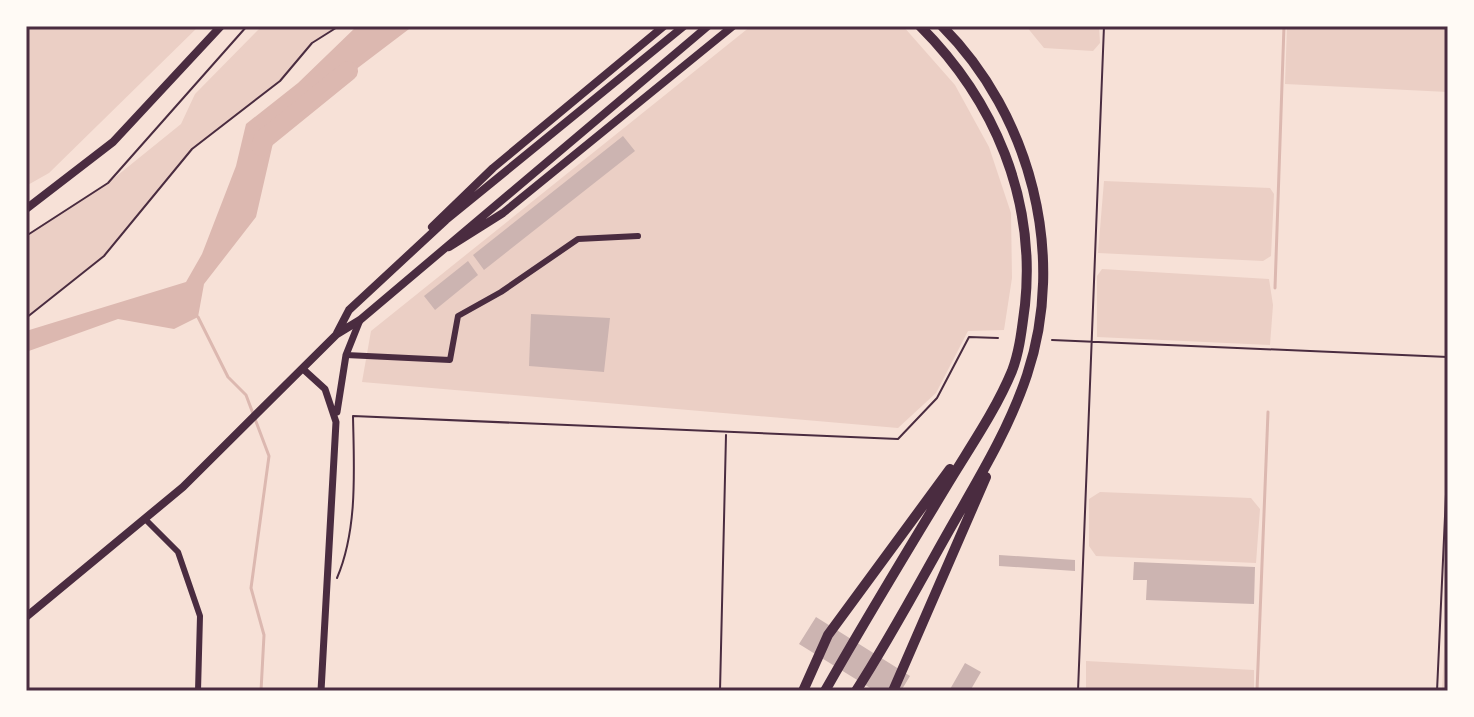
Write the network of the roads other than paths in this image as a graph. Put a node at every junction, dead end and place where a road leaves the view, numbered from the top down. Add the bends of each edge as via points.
1 (221, 26) edge
2 (664, 26) edge
3 (684, 26) edge
4 (708, 26) edge
5 (733, 26) edge
6 (920, 26) edge
7 (942, 26) edge
8 (26, 209) edge
9 (638, 236) dead end
10 (414, 249) junction
11 (429, 261) junction
12 (360, 320) junction
13 (337, 334) junction
14 (346, 355) junction
15 (303, 369) junction
16 (987, 419) junction
17 (336, 422) junction
18 (1005, 430) junction
19 (146, 520) junction
20 (26, 617) edge
21 (198, 691) edge
22 (321, 691) edge
23 (803, 691) edge
24 (825, 691) edge
25 (856, 691) edge
26 (893, 691) edge

1 - 8 main road via 113,142
2 - 10 main road via 493,168
3 - 10 main road
4 - 11 main road
5 - 11 main road via 503,213
6 - 16 highway via 977,93 1009,164 1023,213 1027,288 1022,330 1012,370
7 - 18 highway via 990,85 1024,159 1038,210 1038,333
9 - 14 street via 578,239 458,316 450,360
10 - 13 main road via 349,310
11 - 12 main road
12 - 13 main road
12 - 14 street
13 - 15 main road
14 - 17 street
15 - 17 street via 325,389
15 - 19 main road
16 - 23 highway via 828,635
16 - 24 highway
17 - 22 street
18 - 25 highway
18 - 26 highway
19 - 20 main road
19 - 21 street via 178,552 200,616

